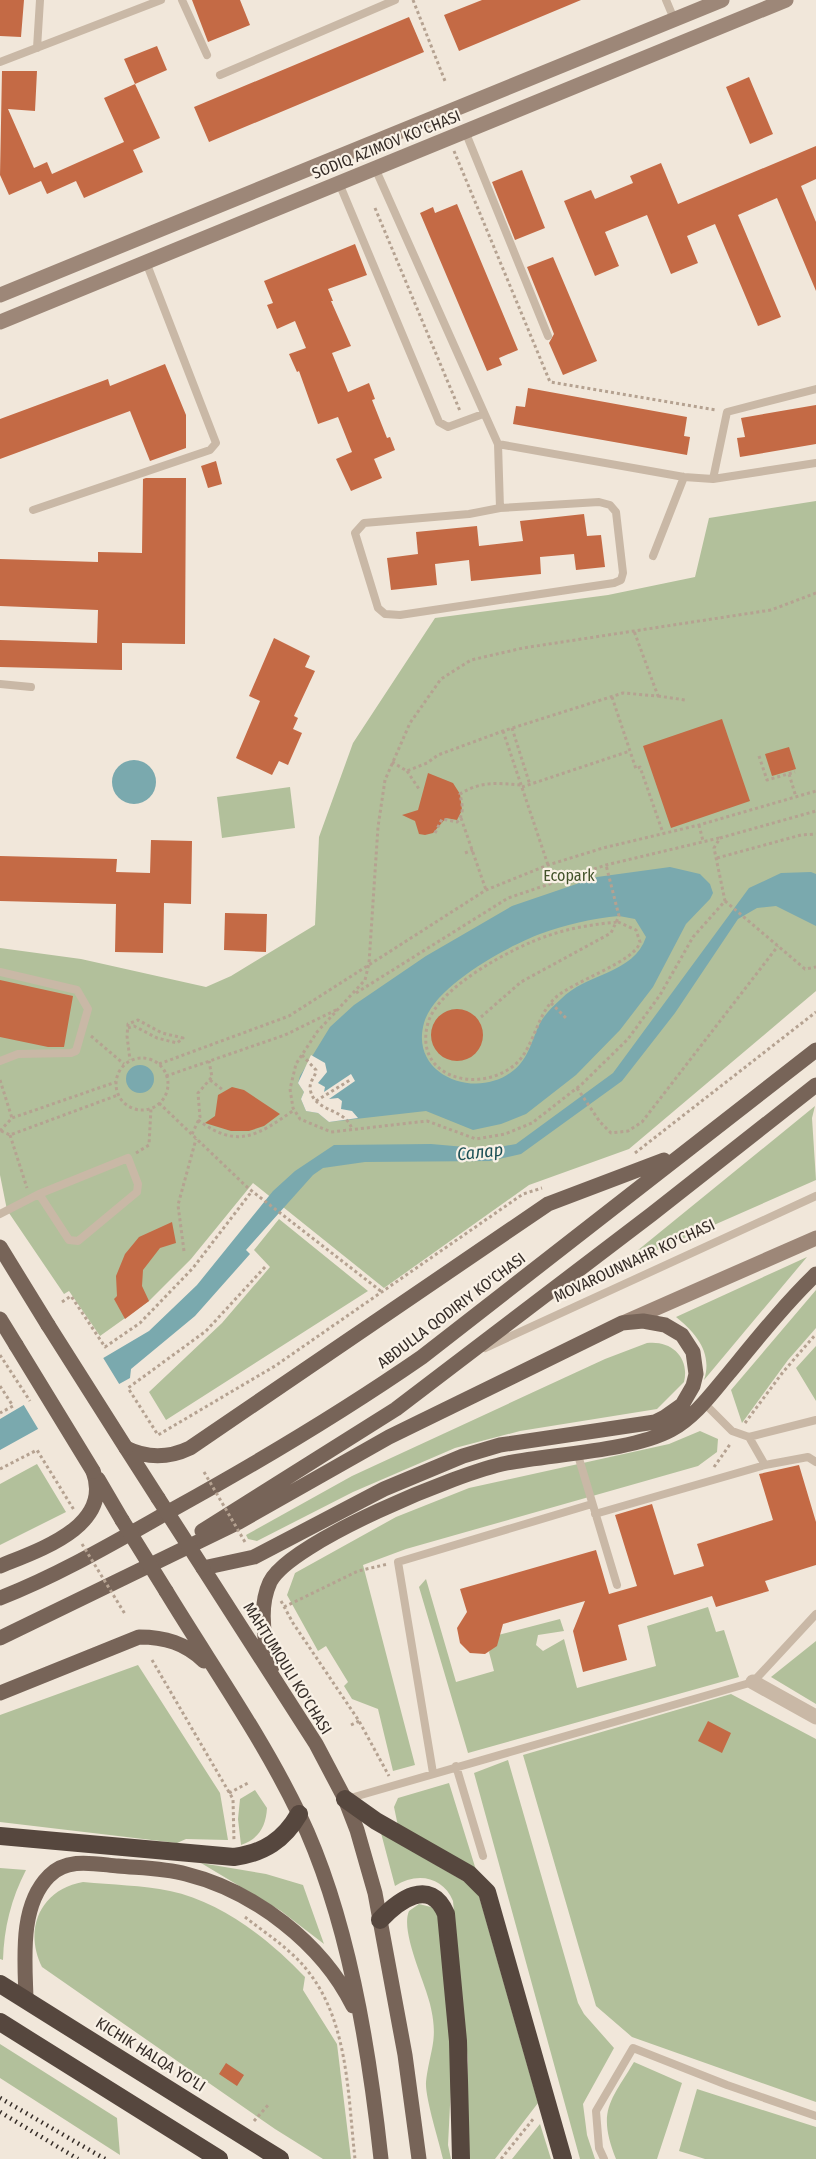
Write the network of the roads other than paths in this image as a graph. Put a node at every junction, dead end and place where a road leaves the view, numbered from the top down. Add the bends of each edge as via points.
1 (40, 0) edge
2 (161, 0) edge
3 (183, 0) edge
4 (395, 0) edge
5 (666, 0) edge
6 (722, 0) edge
7 (786, 0) edge
8 (674, 19) junction
9 (37, 48) junction
10 (207, 55) dead end
11 (0, 62) edge
12 (220, 75) dead end
13 (465, 131) junction
14 (375, 168) junction
15 (339, 183) junction
16 (146, 262) junction
17 (0, 295) edge
18 (0, 322) edge
19 (548, 336) dead end
20 (816, 389) edge
21 (483, 414) junction
22 (498, 444) junction
23 (816, 463) edge
24 (684, 477) junction
25 (713, 479) junction
26 (500, 508) junction
27 (33, 510) dead end
28 (653, 556) dead end
29 (0, 684) edge
30 (31, 687) dead end
31 (0, 972) edge
32 (816, 1050) edge
33 (0, 1060) edge
34 (816, 1085) edge
35 (699, 1142) junction
36 (39, 1194) junction
37 (816, 1196) edge
38 (0, 1214) edge
39 (816, 1239) edge
40 (0, 1247) edge
41 (816, 1274) edge
42 (0, 1319) edge
43 (622, 1323) junction
44 (466, 1356) junction
45 (704, 1403) junction
46 (816, 1420) edge
47 (748, 1437) junction
48 (126, 1448) junction
49 (577, 1452) junction
50 (816, 1462) edge
51 (765, 1465) junction
52 (93, 1471) junction
53 (592, 1504) junction
54 (595, 1514) junction
55 (0, 1566) edge
56 (203, 1568) junction
57 (617, 1585) dead end
58 (101, 1590) junction
59 (0, 1598) edge
60 (816, 1614) edge
61 (0, 1638) edge
62 (215, 1671) junction
63 (753, 1682) junction
64 (277, 1684) junction
65 (0, 1693) edge
66 (816, 1717) edge
67 (456, 1766) junction
68 (433, 1773) junction
69 (345, 1800) junction
70 (299, 1814) junction
71 (0, 1836) edge
72 (483, 1856) dead end
73 (380, 1920) junction
74 (0, 1984) edge
75 (26, 1999) junction
76 (5, 2025) edge
77 (364, 2029) junction
78 (816, 2116) edge
79 (219, 2159) edge
80 (280, 2159) edge
81 (381, 2159) edge
82 (419, 2159) edge
83 (461, 2159) edge
84 (563, 2159) edge
85 (604, 2159) edge

1 - 9 lane
2 - 9 lane
3 - 10 lane
4 - 12 lane
5 - 8 lane
6 - 8 main road, SODIQ AZIMOV KO'CHASI
7 - 13 main road, SODIQ AZIMOV KO'CHASI
8 - 17 main road, SODIQ AZIMOV KO'CHASI
9 - 11 lane
13 - 14 main road, SODIQ AZIMOV KO'CHASI
13 - 19 lane
14 - 15 main road, SODIQ AZIMOV KO'CHASI
14 - 21 lane
15 - 16 main road, SODIQ AZIMOV KO'CHASI
15 - 21 lane via 439,422 448,427
16 - 18 main road, SODIQ AZIMOV KO'CHASI
16 - 27 lane via 216,443 210,450
20 - 25 lane via 727,412
21 - 22 lane
22 - 24 lane
22 - 26 lane
23 - 25 lane
24 - 25 lane
24 - 28 lane
26 - 26 lane via 599,502 610,505 616,512 621,580 400,615 385,614 378,608 355,533 359,527 364,523
29 - 30 lane
31 - 33 lane via 77,990 88,1009 79,1047 71,1053 18,1054
32 - 35 main road, ABDULLA QODIRIY KO'CHASI
34 - 44 main road
35 - 48 main road via 648,1168 548,1204 190,1448 174,1455 157,1456
35 - 59 main road, ABDULLA QODIRIY KO'CHASI via 385,1382 310,1432 83,1560
36 - 36 lane via 128,1158 138,1184 137,1192 78,1240 69,1240
36 - 38 lane
37 - 44 lane, MOVAROUNNAHR KO'CHASI
39 - 43 main road
40 - 48 main road, MAHTUMQULI KO'CHASI, bridge
41 - 45 main road
42 - 52 main road, bridge
43 - 56 main road via 665,1324 682,1335 693,1352 693,1386 682,1404 665,1417 655,1422 500,1445 473,1453 384,1489 254,1557
43 - 58 main road via 427,1417 239,1522
44 - 58 main road via 324,1457
45 - 47 lane via 737,1434
45 - 49 main road via 681,1425 660,1436
46 - 47 lane
47 - 51 lane
48 - 56 main road, MAHTUMQULI KO'CHASI, bridge
49 - 53 lane
49 - 64 main road via 488,1467 449,1479 324,1539 288,1561 270,1583 265,1603 263,1626
50 - 51 lane via 808,1457
51 - 54 lane
52 - 55 main road via 96,1499 86,1521
52 - 62 main road, bridge
53 - 54 lane
53 - 68 lane via 398,1562
54 - 57 lane
56 - 64 main road, MAHTUMQULI KO'CHASI
58 - 61 main road
60 - 63 lane
62 - 65 main road via 178,1643 139,1637
62 - 70 main road
63 - 66 street
63 - 67 lane
64 - 69 main road, MAHTUMQULI KO'CHASI via 316,1744
67 - 68 lane
67 - 72 lane
68 - 69 lane
69 - 73 main road, MAHTUMQULI KO'CHASI
69 - 84 highway via 469,1874 487,1892
70 - 71 highway via 272,1845 234,1857
70 - 77 main road via 321,1867
73 - 82 main road, MAHTUMQULI KO'CHASI
73 - 83 highway via 398,1902 419,1894 435,1899 448,1919 458,2041
74 - 75 highway, KICHIK HALQA YO'LI
75 - 76 highway
75 - 77 main road via 28,1923 39,1889 50,1874 63,1866 100,1864 194,1876 267,1912 293,1930 325,1961
75 - 80 highway, KICHIK HALQA YO'LI
76 - 79 highway
77 - 81 main road
78 - 85 lane via 633,2048 596,2111 599,2148

